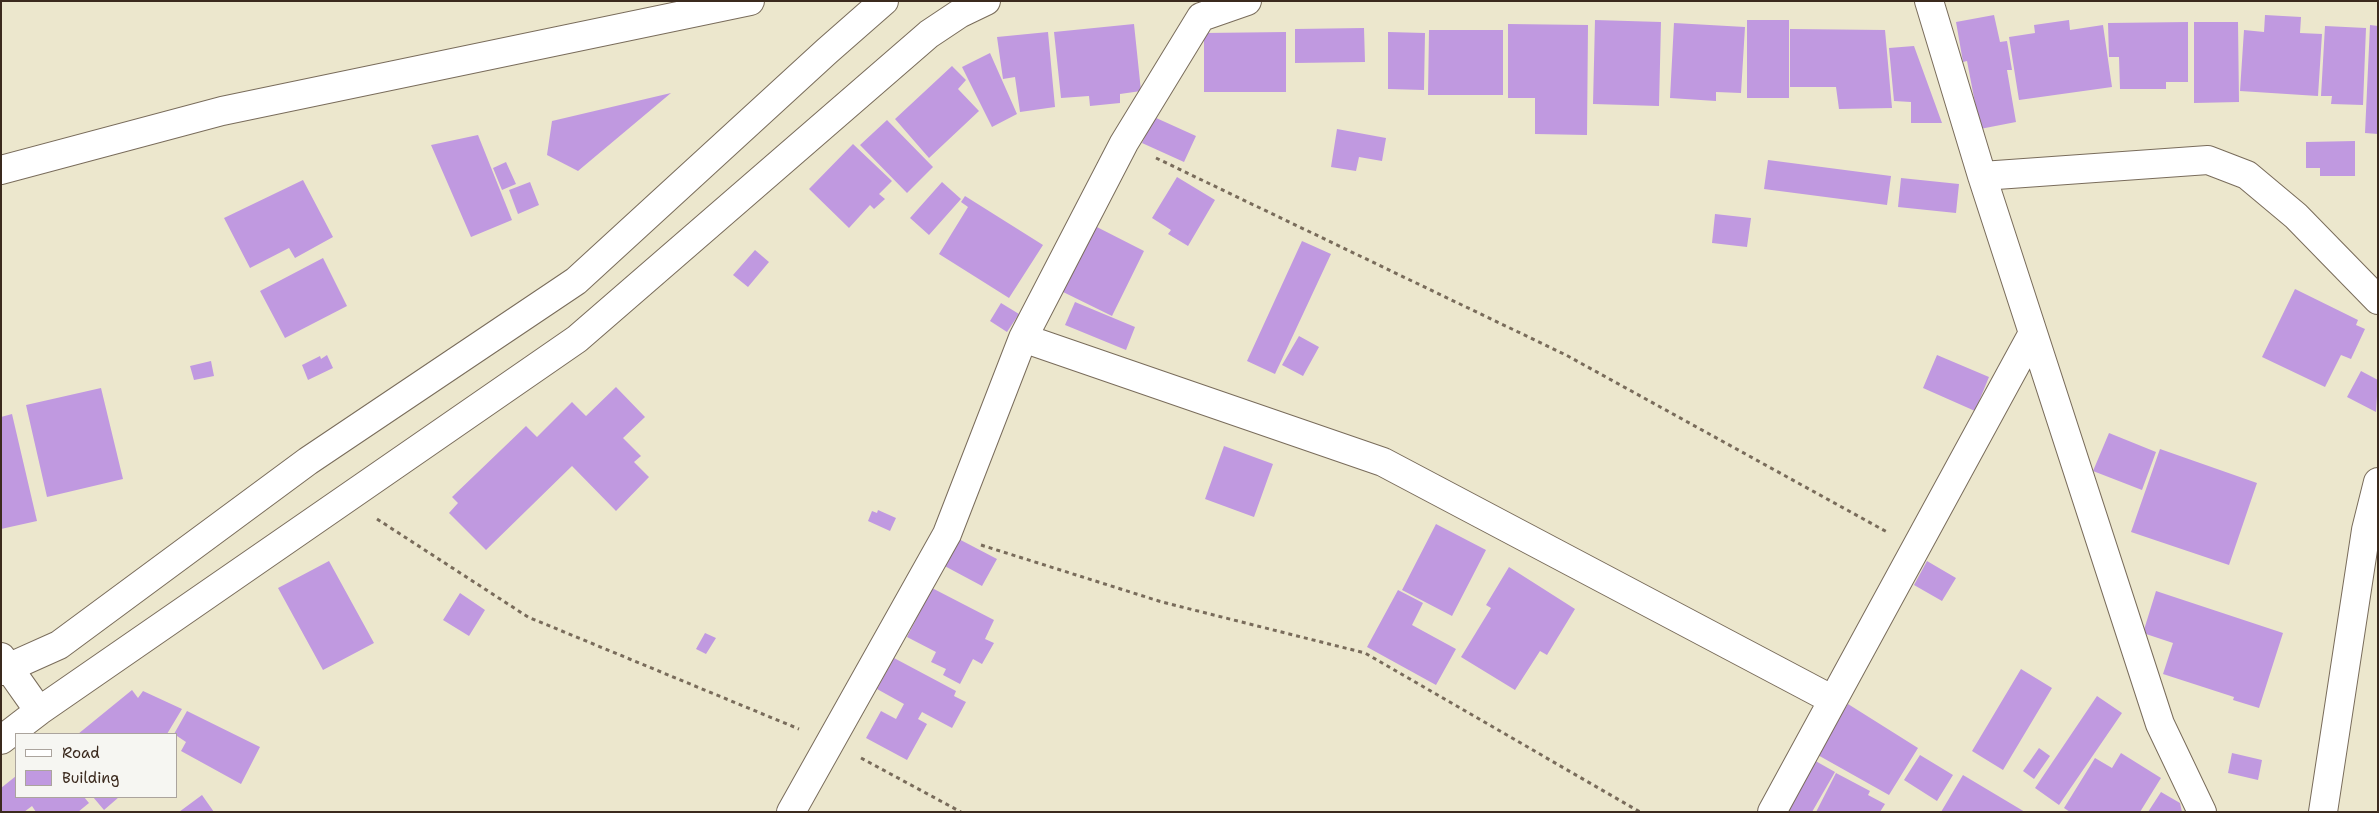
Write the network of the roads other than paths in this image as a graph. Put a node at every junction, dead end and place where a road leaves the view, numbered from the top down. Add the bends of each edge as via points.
1 (750, 1) edge
2 (986, 1) edge
3 (1247, 1) edge
4 (1929, 1) edge
5 (876, 3) edge
6 (1, 170) edge
7 (1982, 176) junction
8 (2378, 300) edge
9 (2033, 332) junction
10 (1023, 338) junction
11 (2378, 482) edge
12 (4, 666) edge
13 (1832, 700) junction
14 (38, 712) junction
15 (1, 740) edge
16 (791, 812) edge
17 (1772, 812) edge
18 (2202, 812) edge
19 (2324, 812) edge

1 - 6 street via 222,111
2 - 14 street via 929,34 577,339
3 - 10 street via 1200,16 1124,143
4 - 7 street
5 - 12 street via 576,281 308,461 59,645
7 - 8 street via 2208,160 2247,174 2296,216
7 - 9 street
9 - 13 street
9 - 18 street via 2160,724
10 - 13 street via 1383,462
10 - 16 street via 947,534
11 - 19 street via 2366,530
12 - 14 street
13 - 17 street
14 - 15 street

